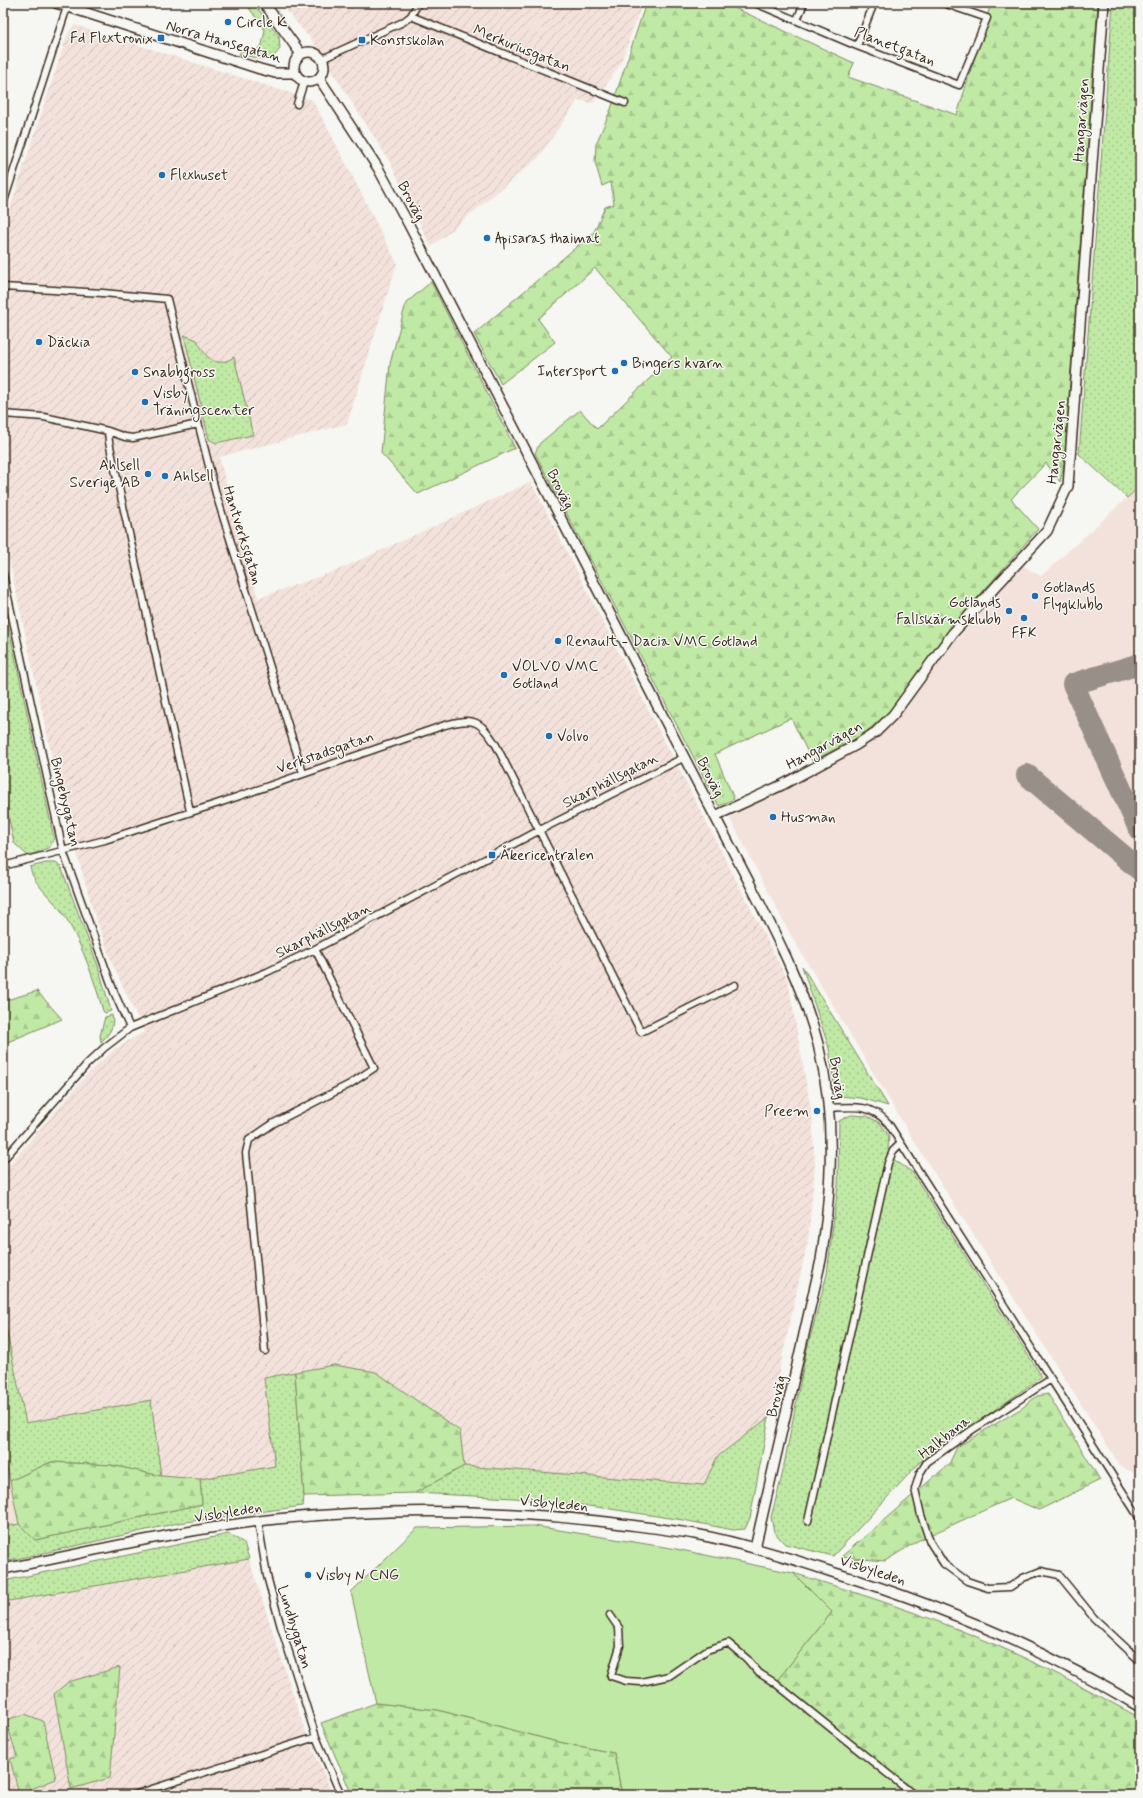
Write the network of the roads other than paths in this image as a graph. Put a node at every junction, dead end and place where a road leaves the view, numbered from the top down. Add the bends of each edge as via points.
1 (56, 3) edge
2 (264, 3) edge
3 (418, 3) edge
4 (755, 3) edge
5 (804, 3) edge
6 (874, 3) edge
7 (943, 3) edge
8 (1104, 3) edge
9 (67, 7) junction
10 (411, 16) junction
11 (797, 20) junction
12 (857, 46) junction
13 (302, 54) junction
14 (322, 59) junction
15 (294, 73) junction
16 (319, 78) junction
17 (304, 82) junction
18 (625, 103) dead end
19 (297, 104) dead end
20 (3, 202) edge
21 (3, 288) edge
22 (3, 414) edge
23 (198, 424) junction
24 (108, 431) junction
25 (3, 574) edge
26 (684, 757) junction
27 (303, 773) junction
28 (190, 811) junction
29 (715, 816) junction
30 (540, 830) junction
31 (63, 852) junction
32 (3, 866) edge
33 (315, 949) junction
34 (735, 985) dead end
35 (130, 1028) junction
36 (828, 1108) junction
37 (900, 1144) junction
38 (3, 1160) edge
39 (265, 1351) dead end
40 (1051, 1379) junction
41 (1140, 1519) edge
42 (808, 1521) dead end
43 (258, 1522) junction
44 (755, 1548) junction
45 (3, 1569) edge
46 (610, 1615) dead end
47 (1140, 1662) edge
48 (1140, 1707) edge
49 (316, 1738) junction
50 (133, 1795) edge
51 (341, 1795) edge
52 (914, 1795) edge

1 - 9 main road, Norra Hansegatan
2 - 13 main road
3 - 10 street
4 - 11 street, Planetgatan
5 - 11 street
6 - 12 street
7 - 12 street, Planetgatan via 987,18 959,85
8 - 29 main road, Hangarvägen via 1068,486 1047,530 953,633 893,715 876,732 782,785
9 - 15 main road, Norra Hansegatan via 260,69 275,73
9 - 20 street
10 - 14 street
10 - 18 street, Merkuriusgatan
11 - 12 street, Planetgatan
13 - 14 main road via 313,52
13 - 15 main road via 294,63
14 - 16 main road via 324,69
15 - 17 main road
16 - 17 main road
16 - 26 main road, Broväg via 398,204
17 - 19 street
21 - 23 street, Hantverksgatan via 167,299
22 - 24 street via 44,417
23 - 24 street via 133,438
23 - 27 street, Hantverksgatan via 218,502
24 - 28 street via 108,442
25 - 31 street, Bingebygatan
26 - 29 main road, Broväg
26 - 30 street, Skarphällsgatan
27 - 28 street, Verkstadsgatan
27 - 30 street, Verkstadsgatan via 445,725 467,720 486,730 496,745
28 - 31 street, Verkstadsgatan
29 - 36 main road, Broväg via 794,974 817,1042
30 - 33 street, Skarphällsgatan
30 - 34 street, Verkstadsgatan via 641,1032
31 - 32 street, Verkstadsgatan
31 - 35 street, Bingebygatan via 114,992
33 - 35 street, Skarphällsgatan via 267,972
33 - 39 street via 374,1068 350,1084 274,1123 249,1140 246,1153
35 - 38 street, Skarphällsgatan via 87,1064
36 - 37 street via 857,1107 876,1112 888,1124
36 - 44 main road, Broväg via 831,1180 821,1260
37 - 40 street
37 - 42 street via 893,1151 888,1163
40 - 41 street
40 - 47 street, Halkbana via 927,1462 915,1489 921,1515 930,1542 944,1564 967,1581 988,1588 1010,1587 1023,1578 1041,1571 1059,1575 1094,1618
43 - 44 main road, Visbyleden via 311,1516 397,1512 506,1513 640,1526 694,1534
43 - 45 main road, Visbyleden via 140,1541
43 - 49 street, Lundbygatan via 267,1576
44 - 48 main road, Visbyleden via 873,1584 956,1615 1033,1649
46 - 52 street via 619,1628 620,1646 612,1676 626,1681 641,1682 669,1676 707,1650 728,1643 759,1673 775,1683
49 - 50 street
49 - 51 street, Lundbygatan

